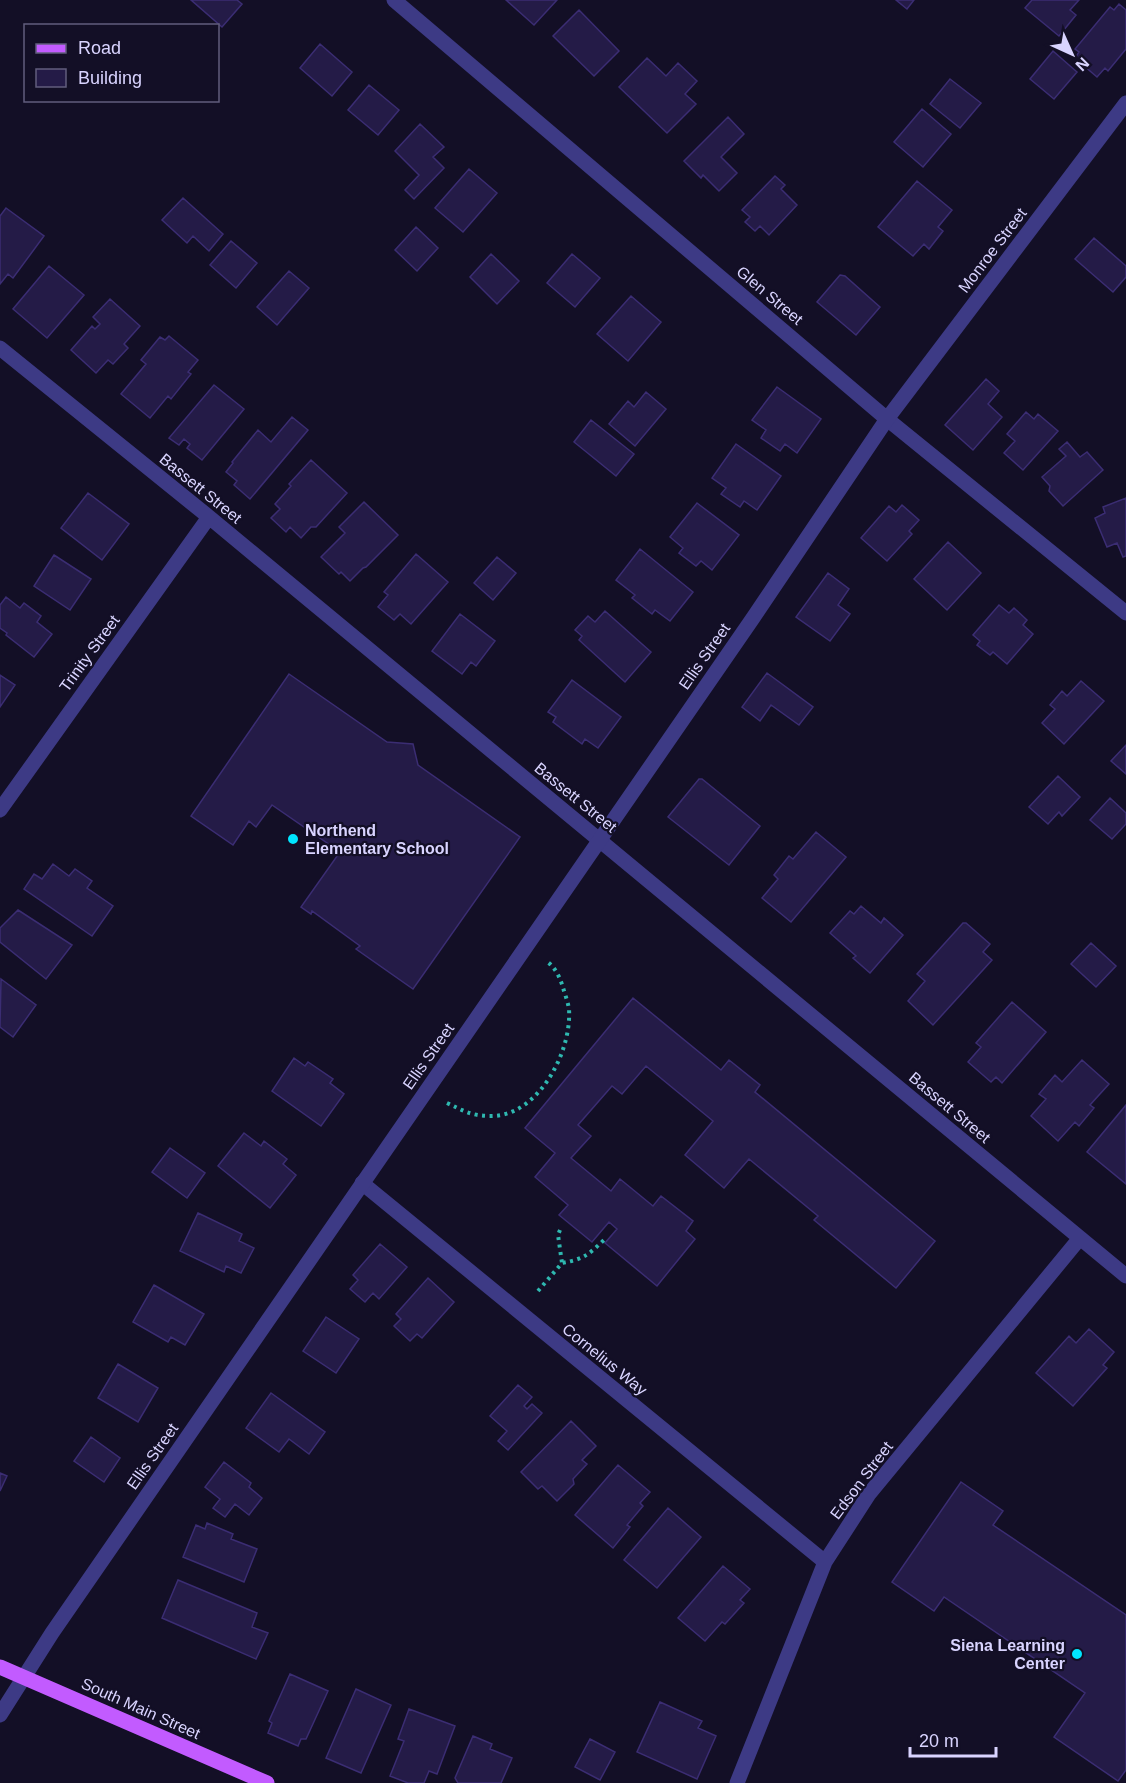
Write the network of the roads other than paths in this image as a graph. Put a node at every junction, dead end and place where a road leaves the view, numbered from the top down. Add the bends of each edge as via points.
1 (394, 0) edge
2 (1126, 104) edge
3 (0, 348) edge
4 (887, 419) junction
5 (209, 517) junction
6 (1123, 607) edge
7 (0, 810) edge
8 (600, 839) junction
9 (362, 1183) junction
10 (1080, 1238) junction
11 (1126, 1276) edge
12 (825, 1562) junction
13 (0, 1667) edge
14 (22, 1678) junction
15 (0, 1715) edge
16 (267, 1783) edge
17 (737, 1783) edge

1 - 4 street, Glen Street
2 - 4 street, Monroe Street
3 - 5 street, Bassett Street
4 - 6 street, Glen Street
4 - 8 street, Ellis Street
5 - 7 street, Trinity Street
5 - 8 street, Bassett Street
8 - 9 street, Ellis Street
8 - 10 street, Bassett Street
9 - 12 street, Cornelius Way
9 - 14 street, Ellis Street
10 - 11 street, Bassett Street
10 - 12 street, Edson Street via 869,1494
12 - 17 street, Edson Street
13 - 14 main road, South Main Street
14 - 15 street, Ellis Street
14 - 16 main road, South Main Street

